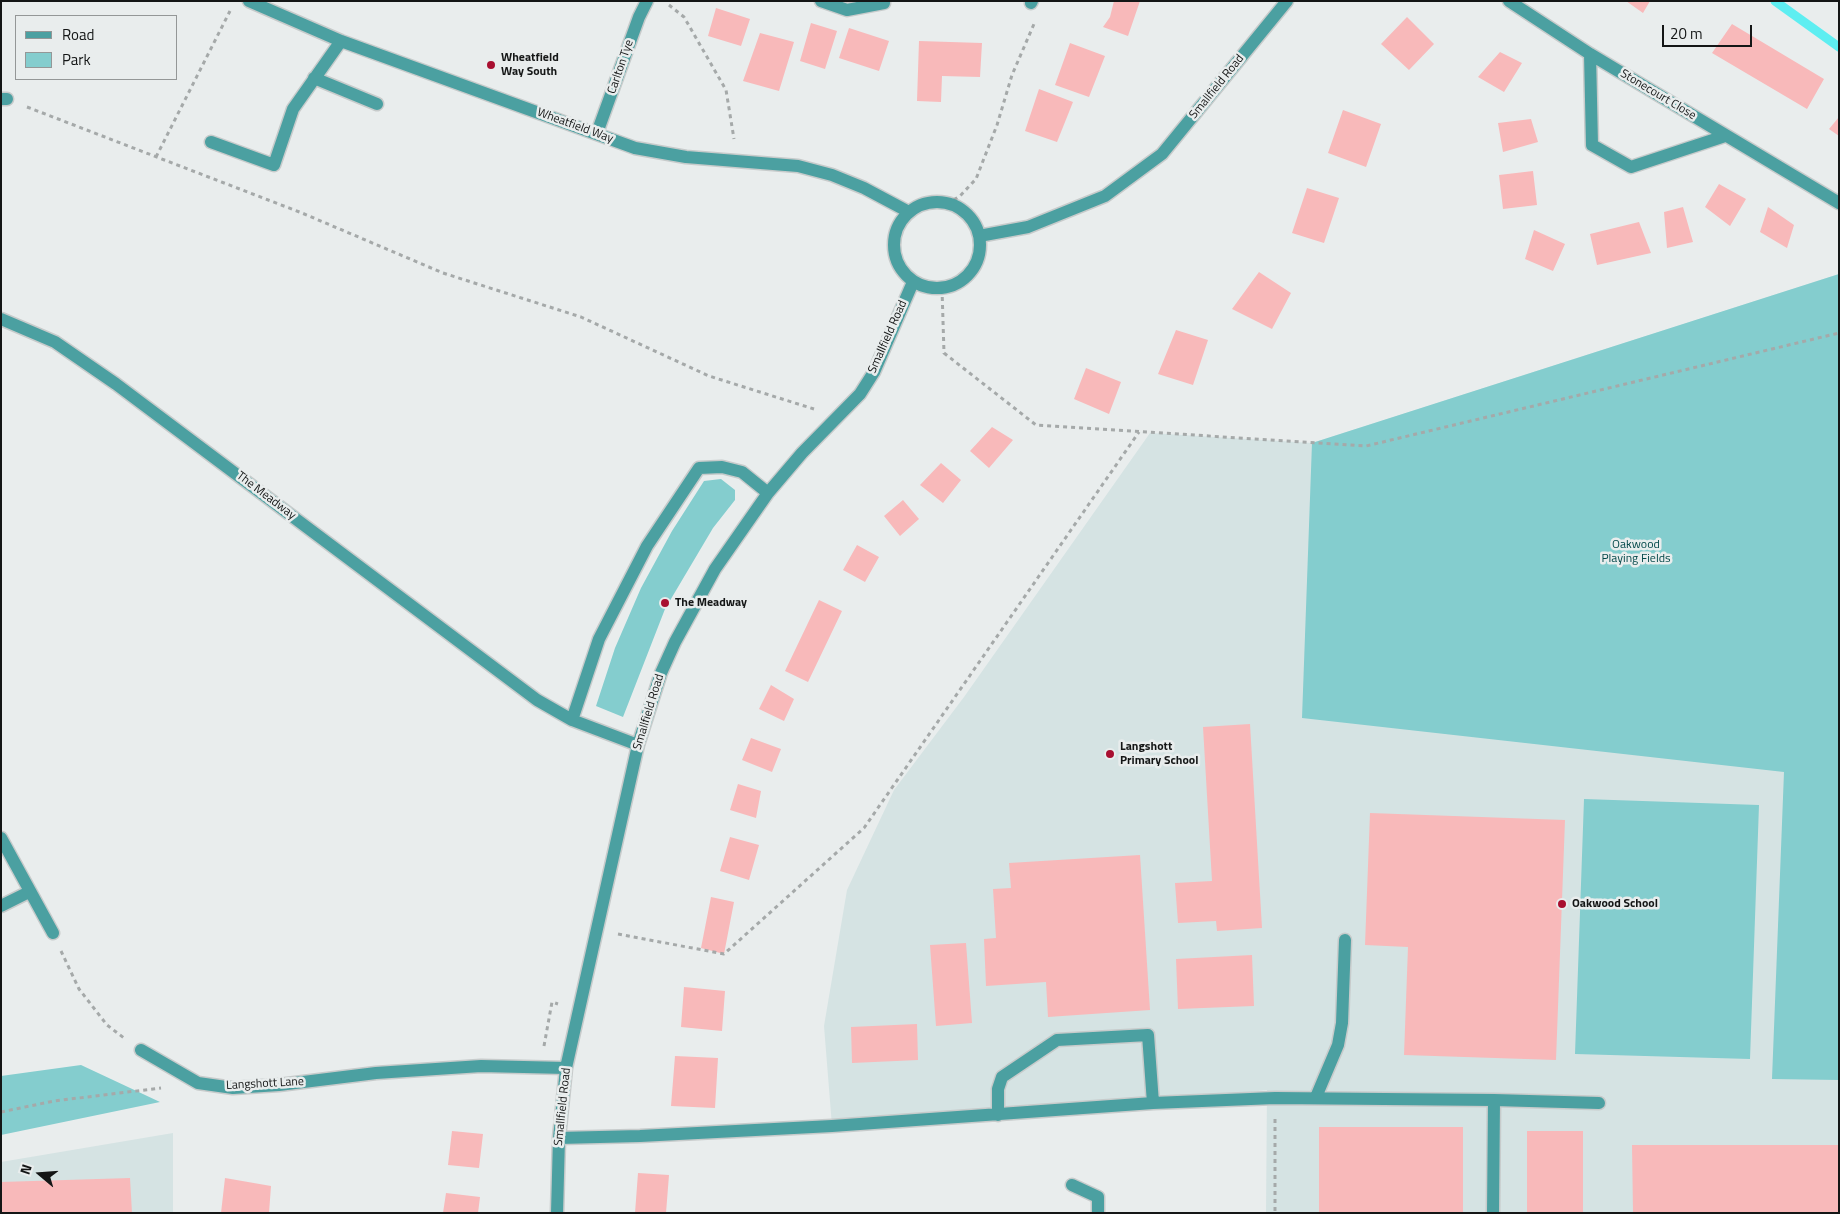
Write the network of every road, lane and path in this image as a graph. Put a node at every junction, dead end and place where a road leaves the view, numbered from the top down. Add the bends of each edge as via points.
1 (249, 1) edge
2 (647, 1) edge
3 (664, 1) edge
4 (821, 1) edge
5 (1287, 1) edge
6 (1509, 1) edge
7 (1032, 2) edge
8 (884, 3) dead end
9 (230, 10) dead end
10 (341, 41) junction
11 (1590, 54) junction
12 (314, 78) junction
13 (4, 99) edge
14 (377, 104) dead end
15 (597, 133) junction
16 (1725, 136) junction
17 (211, 142) dead end
18 (156, 157) junction
19 (738, 160) junction
20 (1839, 203) edge
21 (947, 204) junction
22 (909, 212) junction
23 (980, 236) junction
24 (913, 282) junction
25 (942, 289) junction
26 (1, 319) edge
27 (1839, 333) edge
28 (842, 413) junction
29 (1139, 432) junction
30 (768, 493) junction
31 (572, 720) junction
32 (638, 745) junction
33 (1, 838) edge
34 (30, 892) junction
35 (1, 906) edge
36 (596, 929) junction
37 (53, 933) joint
38 (1345, 940) dead end
39 (552, 1002) dead end
40 (544, 1048) dead end
41 (141, 1050) joint
42 (566, 1068) junction
43 (198, 1083) junction
44 (1316, 1097) junction
45 (1275, 1098) junction
46 (1494, 1100) junction
47 (1153, 1103) junction
48 (1599, 1103) dead end
49 (1, 1112) edge
50 (998, 1114) junction
51 (558, 1138) junction
52 (1072, 1185) dead end
53 (557, 1213) edge
54 (1098, 1213) edge
55 (1275, 1213) edge
56 (1493, 1213) edge

1 - 10 street, Wheatfield Way
2 - 15 street, Carlton Tye
3 - 19 path via 684,17 726,90
4 - 8 street via 847,10
5 - 23 street, Smallfield Road via 1162,154 1105,196 1028,226
6 - 11 street, Stonecourt Close
7 - 21 path via 1041,8 1012,75 976,179
9 - 18 path
10 - 12 street
10 - 15 street, Wheatfield Way
11 - 16 street, Stonecourt Close
11 - 16 street via 1592,146 1631,167
12 - 14 street
12 - 17 street via 294,109 274,165
13 - 18 path
15 - 19 street, Wheatfield Way via 636,148 686,157
16 - 20 street, Stonecourt Close
18 - 28 path via 302,213 443,273 581,317 709,376 809,408
19 - 22 street, Wheatfield Way via 798,166 832,175
21 - 22 street via 934,202
21 - 23 street via 968,215
22 - 24 street via 899,224 894,240 895,256 901,271
23 - 25 street via 976,264 956,285
24 - 25 street via 927,288
24 - 28 street, Smallfield Road via 874,372
25 - 29 path via 944,353 1036,425
26 - 31 street, The Meadway via 55,342 116,384 537,700
27 - 29 path via 1366,446
28 - 30 street, Smallfield Road
29 - 36 path via 864,828 724,954
30 - 31 street via 742,472 722,466 699,468 647,546 603,630
30 - 32 street, Smallfield Road via 715,569 675,642 661,673
31 - 32 street, The Meadway
32 - 36 street, Smallfield Road
33 - 34 street
34 - 35 street
34 - 37 street
36 - 42 street, Smallfield Road
37 - 41 path via 79,989 107,1025
38 - 44 street via 1342,1023 1338,1045
39 - 40 path
41 - 43 street, Langshott Lane
42 - 43 street, Langshott Lane via 462,1068 376,1073 233,1088
42 - 51 street, Smallfield Road
43 - 49 path via 54,1101
44 - 45 street
44 - 46 street
45 - 47 street
45 - 55 path
46 - 48 street
46 - 56 street
47 - 50 street
47 - 50 street via 1148,1035 1057,1040 1002,1077 998,1089
50 - 51 street
51 - 53 street, Smallfield Road
52 - 54 street via 1098,1197

